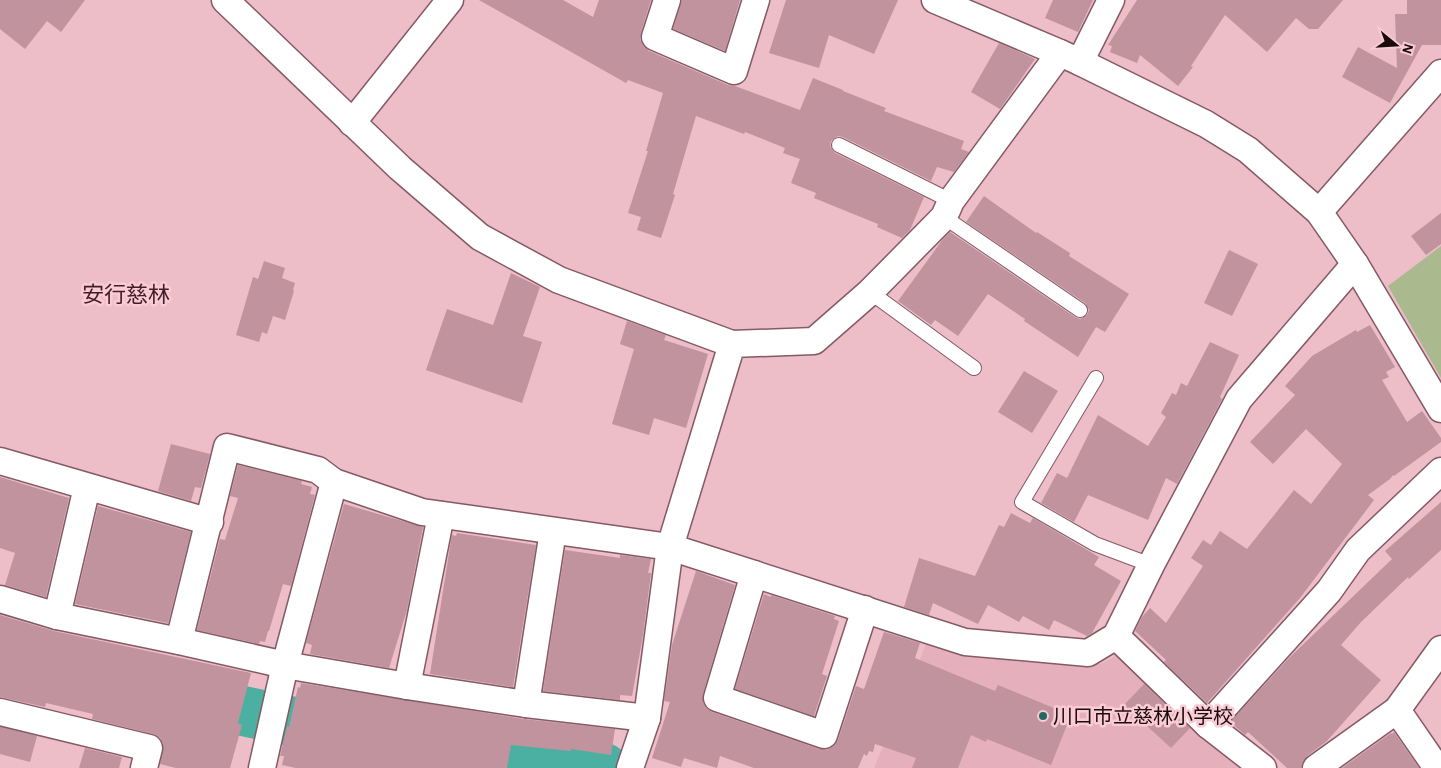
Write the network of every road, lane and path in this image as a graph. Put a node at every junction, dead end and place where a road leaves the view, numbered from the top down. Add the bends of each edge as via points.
1 (225, 0) edge
2 (450, 0) edge
3 (667, 0) edge
4 (756, 0) edge
5 (935, 0) edge
6 (1111, 0) edge
7 (1070, 57) junction
8 (1441, 73) edge
9 (352, 123) junction
10 (839, 144) dead end
11 (948, 209) junction
12 (1319, 212) junction
13 (1355, 264) junction
14 (870, 292) junction
15 (1080, 310) dead end
16 (732, 344) junction
17 (974, 368) dead end
18 (1096, 378) dead end
19 (1441, 409) edge
20 (0, 461) edge
21 (1441, 471) edge
22 (334, 482) junction
23 (87, 487) junction
24 (441, 515) junction
25 (210, 522) junction
26 (553, 531) junction
27 (670, 547) junction
28 (1151, 565) junction
29 (754, 574) junction
30 (0, 599) edge
31 (865, 609) junction
32 (57, 616) junction
33 (1116, 636) junction
34 (179, 641) junction
35 (1441, 649) edge
36 (285, 665) junction
37 (406, 686) junction
38 (526, 704) junction
39 (1397, 710) junction
40 (0, 712) edge
41 (647, 718) junction
42 (1208, 725) junction
43 (144, 768) edge
44 (262, 768) edge
45 (630, 768) edge
46 (1263, 768) edge
47 (1316, 768) edge
48 (1437, 768) edge

1 - 9 street
2 - 9 street
3 - 4 street via 655,37 734,71
5 - 7 street
6 - 7 street
7 - 11 street
7 - 12 street via 1206,124 1248,150
8 - 12 street
9 - 16 street via 480,237 559,280
10 - 11 lane
11 - 14 street
11 - 15 lane
12 - 13 street
13 - 19 street
13 - 28 street via 1239,399
14 - 16 street via 814,341
14 - 17 lane
16 - 27 street
18 - 28 lane via 1022,502 1095,544
20 - 23 street
21 - 42 street via 1358,550 1329,591
22 - 24 street via 422,512
22 - 25 street via 318,470 227,447
22 - 36 street
23 - 25 street
23 - 32 street
24 - 26 street
24 - 37 street
25 - 34 street
26 - 27 street
26 - 38 street
27 - 29 street
27 - 41 street
28 - 33 street
29 - 31 street
29 - 31 street via 717,698 824,736
30 - 32 street
31 - 33 street via 965,642 1088,653
32 - 34 street
33 - 42 street
34 - 36 street
35 - 39 street
36 - 37 street
36 - 44 street
37 - 38 street
38 - 41 street
39 - 47 street
39 - 48 street
40 - 43 street via 149,748
41 - 45 street
42 - 46 street

